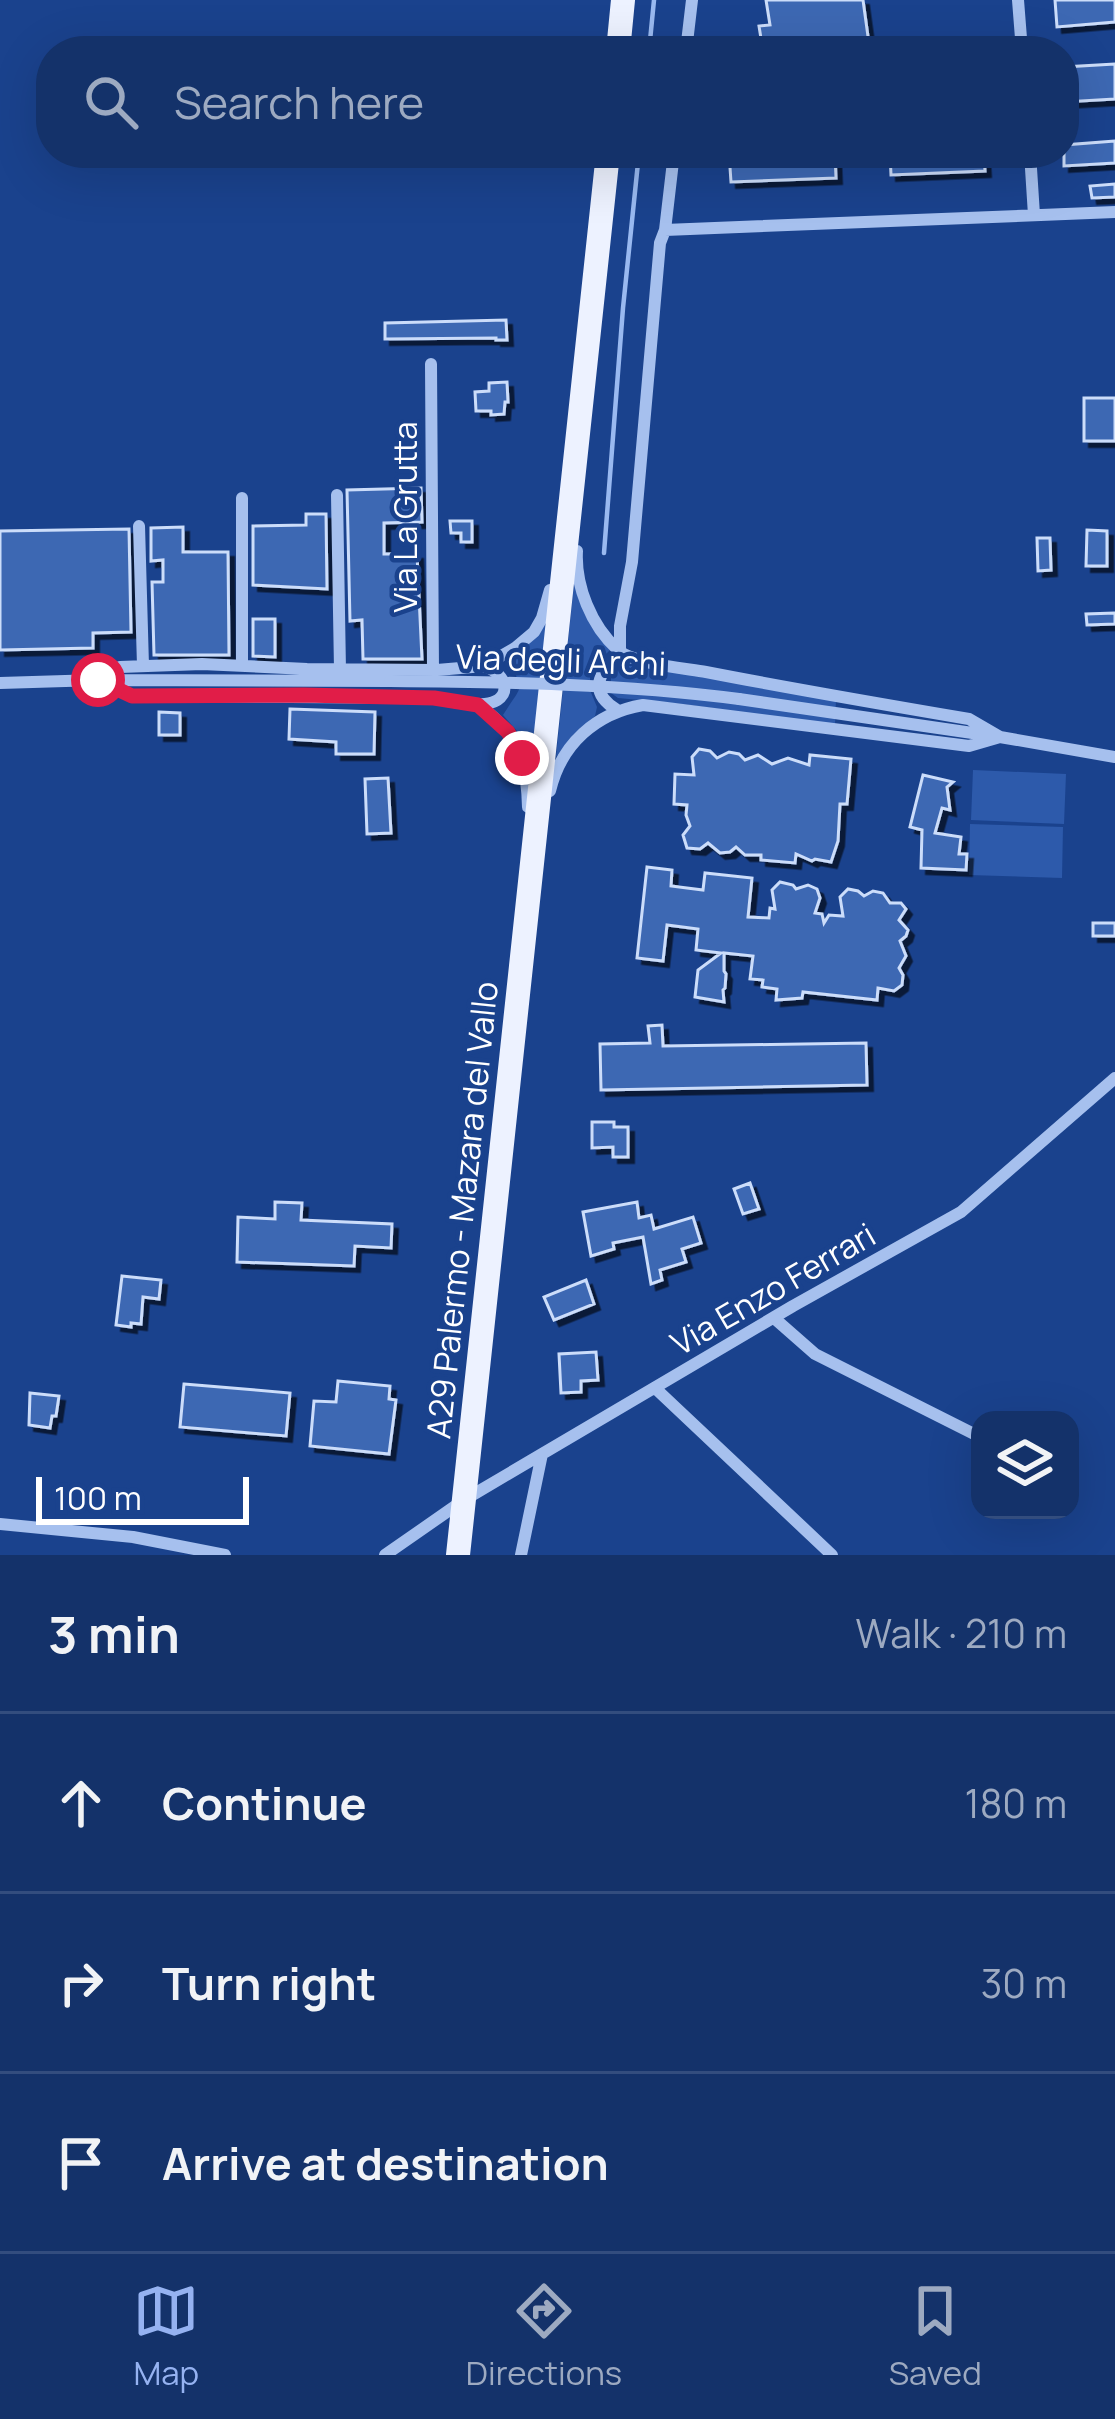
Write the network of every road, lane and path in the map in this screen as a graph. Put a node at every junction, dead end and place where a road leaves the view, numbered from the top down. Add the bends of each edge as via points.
1 (623, 0) edge
2 (692, 0) edge
3 (1018, 0) edge
4 (619, 36) edge
5 (688, 36) edge
6 (1021, 36) edge
7 (607, 168) edge
8 (672, 168) edge
9 (1031, 168) edge
10 (1115, 212) edge
11 (1034, 215) junction
12 (665, 230) junction
13 (431, 364) dead end
14 (574, 454) junction
15 (337, 494) dead end
16 (242, 498) dead end
17 (139, 526) dead end
18 (620, 652) junction
19 (143, 666) junction
20 (242, 666) junction
21 (484, 666) junction
22 (340, 670) junction
23 (433, 670) junction
24 (98, 680) junction
25 (0, 683) edge
26 (478, 705) junction
27 (617, 710) junction
28 (1000, 737) junction
29 (1115, 757) edge
30 (530, 872) junction
31 (1115, 1078) edge
32 (774, 1318) junction
33 (655, 1388) junction
34 (971, 1433) edge
35 (542, 1454) junction
36 (464, 1500) junction
37 (0, 1524) edge
38 (225, 1555) edge
39 (385, 1555) edge
40 (458, 1555) edge
41 (521, 1555) edge
42 (832, 1555) edge

1 - 4 main road
2 - 5 street
3 - 6 street
7 - 14 main road, A29 Palermo - Mazara del Vallo
8 - 12 street
9 - 11 street
10 - 11 street
11 - 12 street
12 - 18 street
13 - 23 street, Via La Grutta
14 - 18 street via 576,567 586,602
14 - 21 street via 542,618 515,649
14 - 30 main road, A29 Palermo - Mazara del Vallo
15 - 22 street
16 - 20 street
17 - 19 street
18 - 27 street via 599,682 605,703
18 - 28 street via 969,718
19 - 20 street
19 - 24 street
20 - 22 street
21 - 23 street
21 - 26 street via 498,671 505,688 501,698
22 - 23 street
24 - 25 street, Via degli Archi
24 - 26 street via 132,696
24 - 28 street, Via degli Archi, bridge via 560,683 676,691
26 - 30 street via 522,758
27 - 28 street via 665,707 969,746
27 - 30 street via 569,748 552,781
28 - 29 street, Via degli Archi
30 - 36 main road, A29 Palermo - Mazara del Vallo
31 - 32 street, Via Enzo Ferrari via 961,1212
32 - 33 street, Via Enzo Ferrari
32 - 34 street via 815,1354
33 - 35 street, Via Enzo Ferrari
33 - 42 street
35 - 36 street, Via Enzo Ferrari
35 - 41 street
36 - 39 street, Via Enzo Ferrari
36 - 40 main road, A29 Palermo - Mazara del Vallo
37 - 38 street

